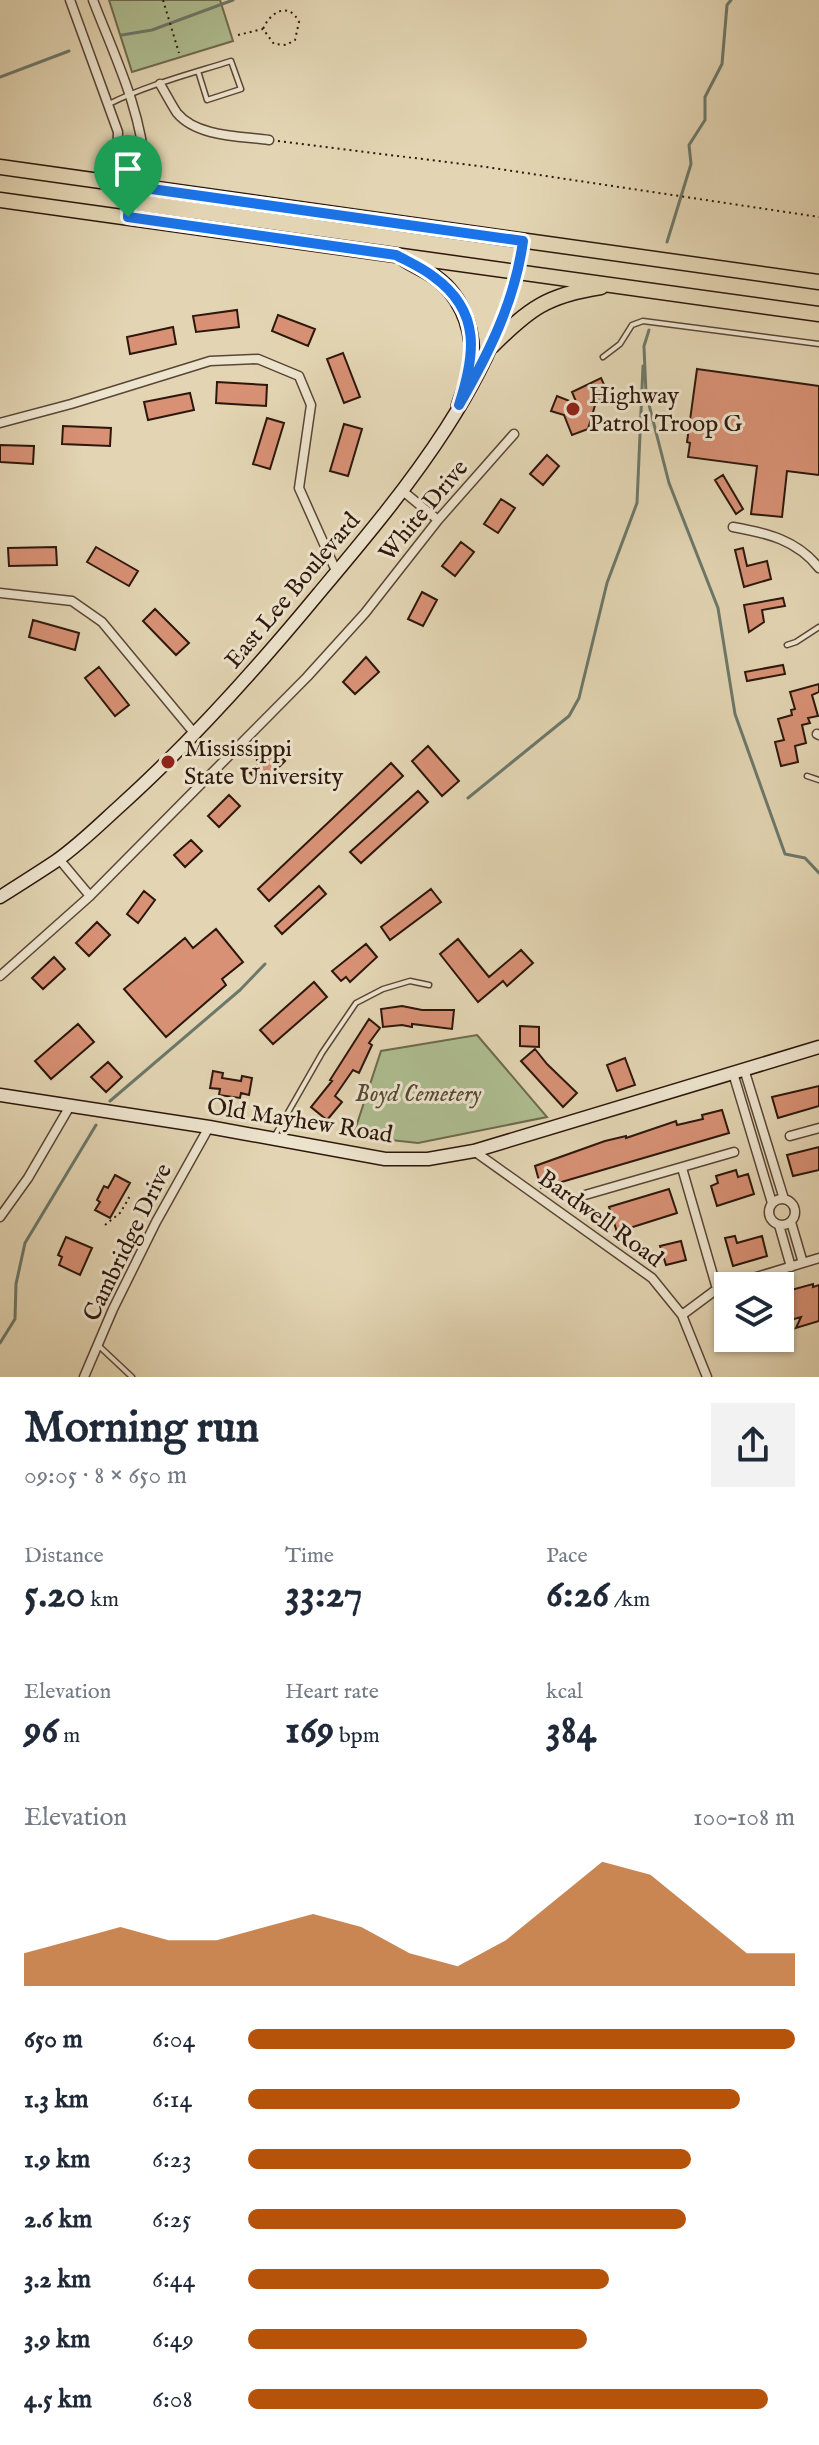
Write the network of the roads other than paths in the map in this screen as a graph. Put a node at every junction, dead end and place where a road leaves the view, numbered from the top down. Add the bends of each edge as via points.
1 (70, 0) edge
2 (93, 0) edge
3 (198, 71) junction
4 (160, 84) junction
5 (129, 94) junction
6 (109, 104) junction
7 (269, 140) road end
8 (0, 167) edge
9 (130, 186) junction
10 (0, 200) edge
11 (128, 217) junction
12 (523, 241) junction
13 (396, 255) junction
14 (519, 272) junction
15 (819, 282) edge
16 (615, 285) junction
17 (819, 314) edge
18 (819, 344) edge
19 (492, 346) junction
20 (603, 357) dead end
21 (459, 405) junction
22 (0, 423) edge
23 (514, 434) dead end
24 (404, 492) junction
25 (438, 520) junction
26 (733, 527) dead end
27 (817, 563) edge
28 (337, 573) junction
29 (0, 593) edge
30 (819, 627) edge
31 (787, 645) dead end
32 (195, 734) junction
33 (807, 776) dead end
34 (819, 780) edge
35 (59, 859) junction
36 (90, 896) junction
37 (0, 897) edge
38 (0, 976) edge
39 (429, 985) dead end
40 (819, 1047) edge
41 (739, 1071) junction
42 (0, 1095) edge
43 (70, 1106) junction
44 (209, 1127) junction
45 (819, 1128) edge
46 (790, 1136) dead end
47 (273, 1139) junction
48 (474, 1151) junction
49 (734, 1152) dead end
50 (682, 1168) junction
51 (585, 1195) dead end
52 (784, 1199) junction
53 (772, 1203) junction
54 (0, 1217) edge
55 (791, 1222) junction
56 (779, 1225) junction
57 (819, 1258) edge
58 (803, 1263) junction
59 (791, 1267) junction
60 (774, 1272) edge
61 (714, 1279) edge
62 (714, 1291) edge
63 (682, 1315) junction
64 (99, 1346) junction
65 (84, 1377) edge
66 (132, 1377) edge
67 (707, 1377) edge

1 - 6 street
2 - 5 street
3 - 3 lane via 231,61 241,89 207,100
3 - 4 lane
4 - 5 lane
4 - 7 street via 178,114 192,125
5 - 6 lane
5 - 9 street via 145,170
6 - 9 street via 118,132 117,166
8 - 9 main road
9 - 11 street
9 - 12 main road
10 - 11 main road
11 - 13 main road
12 - 14 street, East Lee Boulevard
12 - 15 main road
13 - 14 main road
13 - 21 main road via 444,285 464,312 472,357
14 - 16 main road
14 - 19 street, East Lee Boulevard
16 - 17 main road
16 - 19 main road via 542,303
18 - 20 lane via 643,321 632,325
19 - 21 street, East Lee Boulevard
21 - 24 street, East Lee Boulevard
22 - 28 street via 210,361 258,359 299,376 311,405 299,488
23 - 25 street, White Drive
24 - 25 street
24 - 28 street, East Lee Boulevard
25 - 36 street, White Drive via 307,677
26 - 27 street via 794,544
28 - 32 street, East Lee Boulevard
29 - 32 street via 72,601 102,622
30 - 31 lane
32 - 35 street, East Lee Boulevard
33 - 34 lane
35 - 36 street
35 - 37 street, East Lee Boulevard
36 - 38 street, White Drive
39 - 47 lane via 410,981 356,1003
40 - 41 street, Old Mayhew Road
41 - 48 street, Old Mayhew Road
41 - 52 street
41 - 53 street
42 - 43 street, Old Mayhew Road
43 - 44 street, Old Mayhew Road
43 - 54 street
44 - 47 street, Old Mayhew Road
44 - 64 street, Cambridge Drive via 124,1287
45 - 46 street
47 - 48 street, Old Mayhew Road via 385,1159
48 - 63 street, Bardwell Road via 652,1278
49 - 50 street
50 - 51 street
50 - 61 street
52 - 53 street
52 - 55 street via 795,1210
53 - 56 street via 770,1218
55 - 56 street
55 - 58 street
56 - 59 street
57 - 58 street
58 - 59 street
59 - 60 street
62 - 63 street
63 - 67 street, Bardwell Road
64 - 65 street, Cambridge Drive
64 - 66 lane

